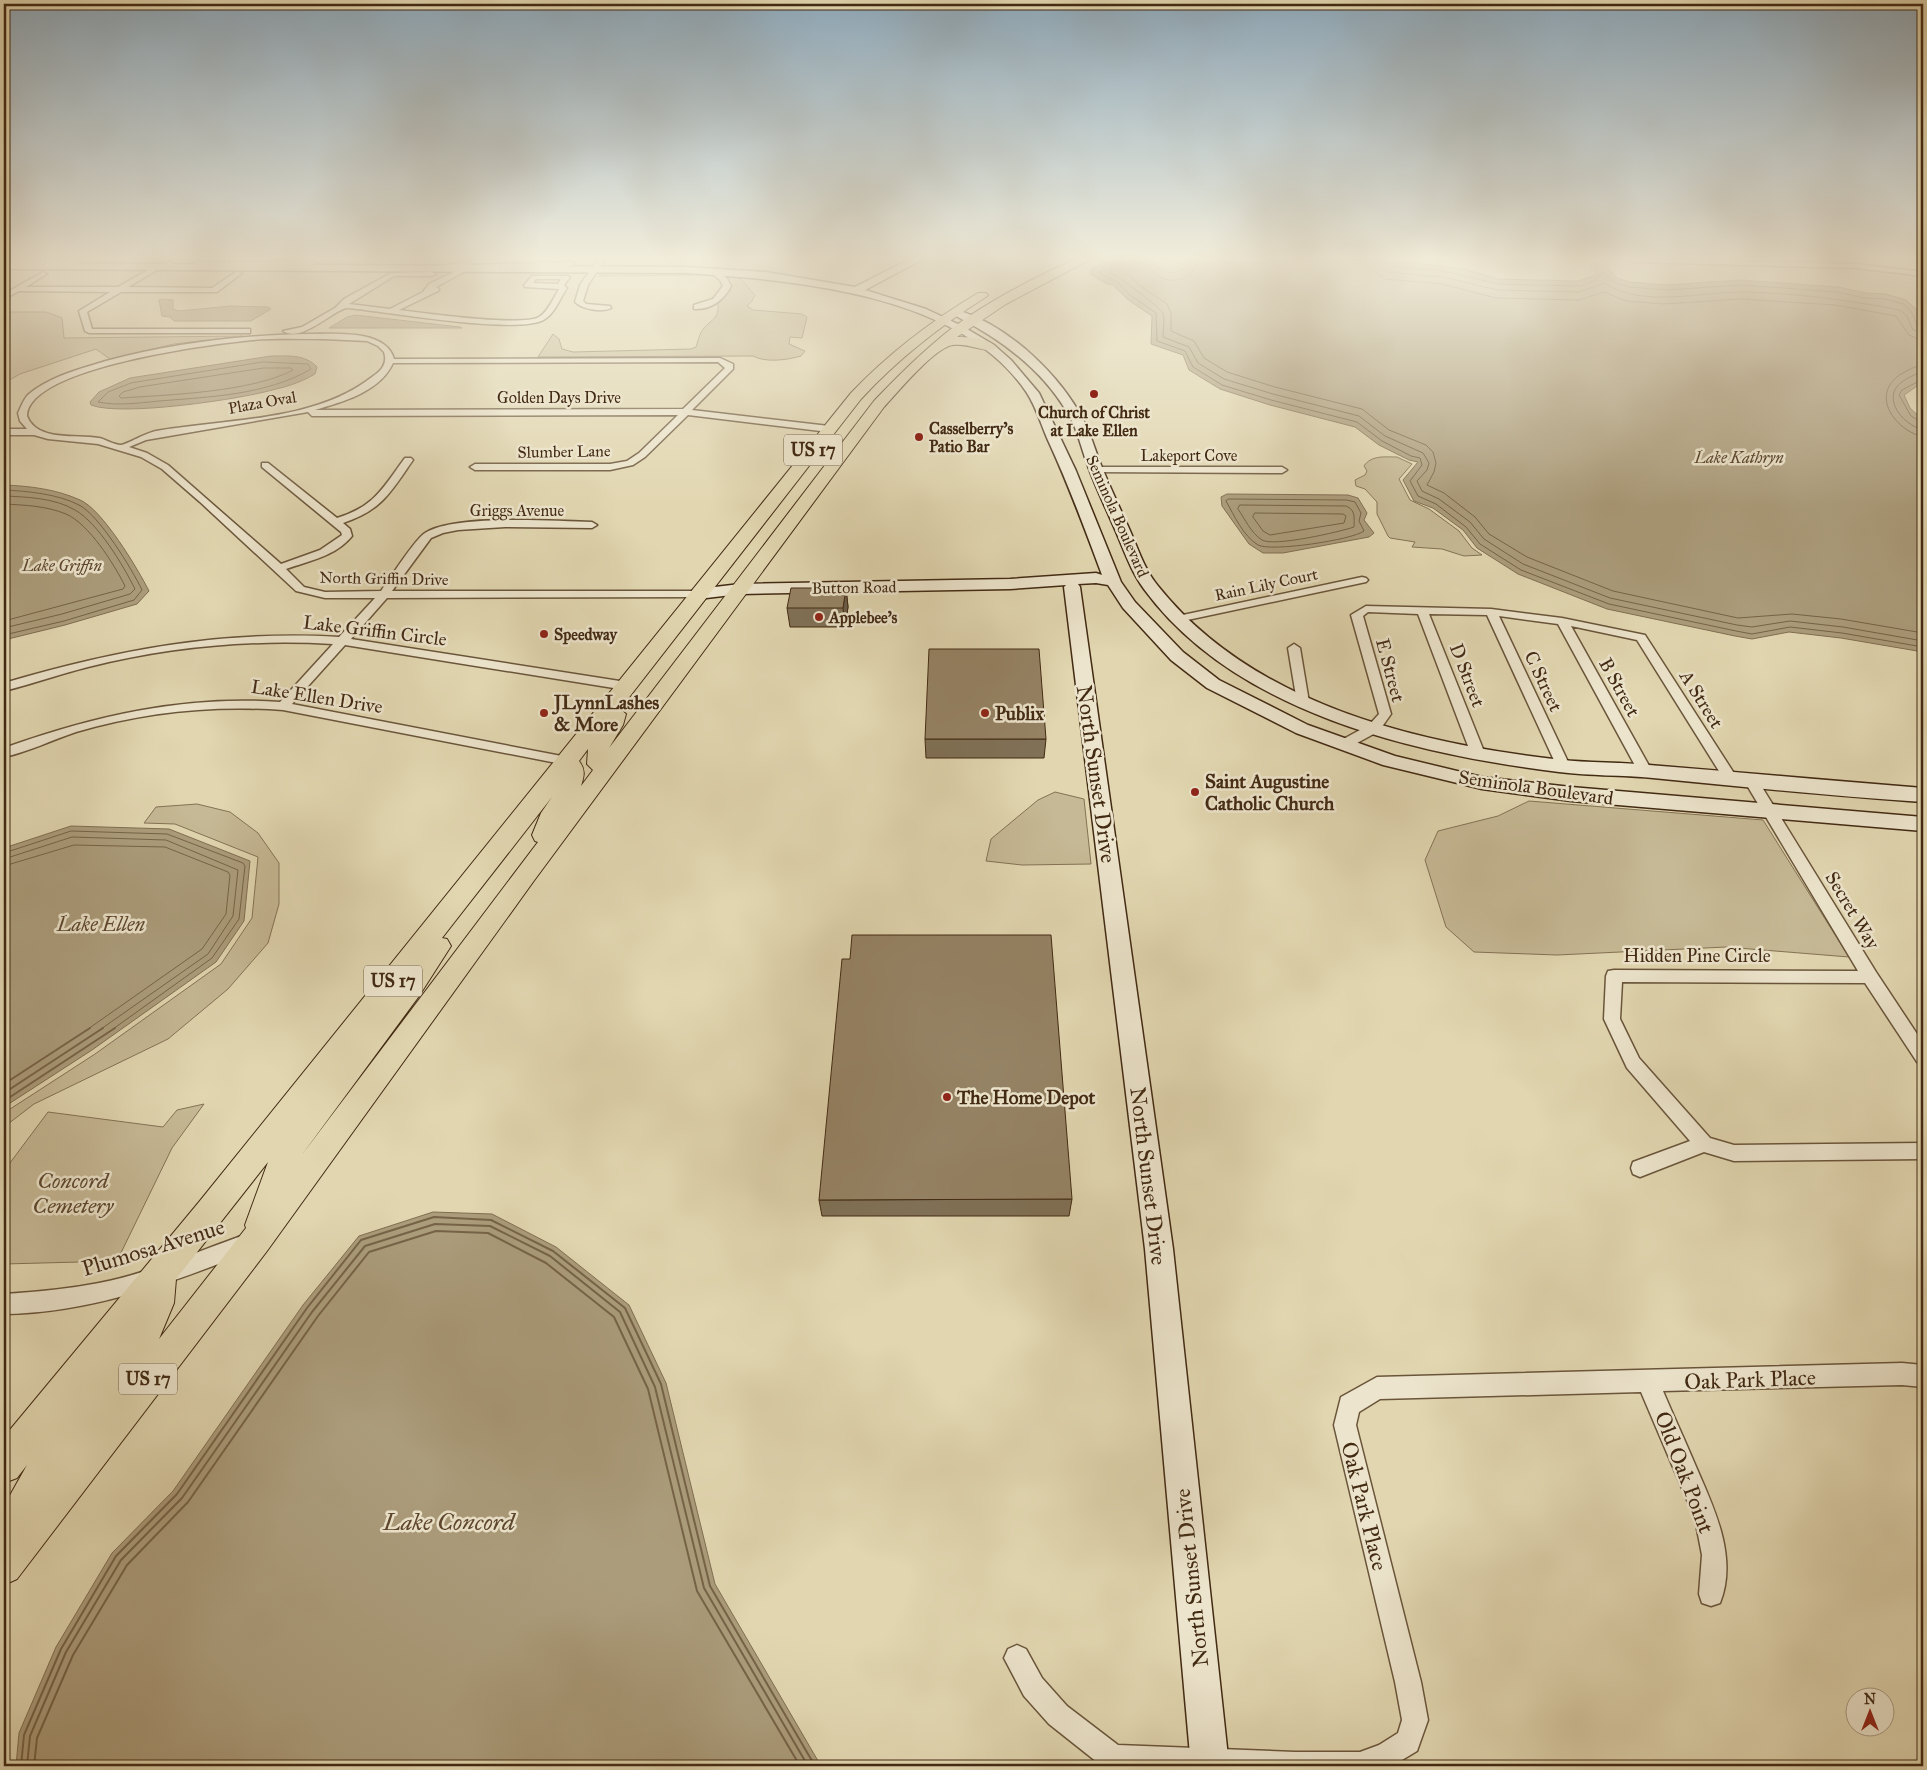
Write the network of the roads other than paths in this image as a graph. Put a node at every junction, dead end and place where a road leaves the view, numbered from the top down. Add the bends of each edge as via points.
1 (233, 341) edge
2 (373, 341) edge
3 (914, 341) edge
4 (943, 341) edge
5 (959, 341) edge
6 (969, 341) edge
7 (979, 341) edge
8 (1010, 341) edge
9 (939, 344) junction
10 (990, 347) junction
11 (390, 361) junction
12 (870, 381) junction
13 (685, 412) junction
14 (288, 413) junction
15 (864, 423) junction
16 (829, 429) junction
17 (1051, 431) junction
18 (4, 432) edge
19 (34, 432) junction
20 (123, 447) junction
21 (408, 460) dead end
22 (265, 465) dead end
23 (474, 467) dead end
24 (1096, 470) junction
25 (1282, 470) dead end
26 (826, 475) junction
27 (336, 522) junction
28 (592, 525) dead end
29 (279, 568) junction
30 (1145, 580) junction
31 (1362, 580) dead end
32 (1112, 582) junction
33 (1010, 584) junction
34 (1072, 587) junction
35 (740, 589) junction
36 (698, 594) junction
37 (384, 595) junction
38 (1422, 610) junction
39 (1491, 612) junction
40 (1178, 619) junction
41 (1562, 621) junction
42 (344, 642) junction
43 (1294, 648) dead end
44 (626, 686) junction
45 (4, 687) edge
46 (1304, 702) junction
47 (283, 706) junction
48 (1374, 728) junction
49 (1343, 744) junction
50 (4, 753) edge
51 (1478, 754) junction
52 (567, 761) junction
53 (1563, 766) junction
54 (605, 770) junction
55 (1645, 771) junction
56 (1732, 781) junction
57 (1752, 782) junction
58 (1923, 795) edge
59 (1768, 811) junction
60 (1923, 824) edge
61 (525, 876) junction
62 (453, 905) junction
63 (1870, 977) junction
64 (1923, 1057) edge
65 (1704, 1144) junction
66 (1923, 1151) edge
67 (1640, 1168) dead end
68 (256, 1240) junction
69 (160, 1275) junction
70 (4, 1304) edge
71 (1923, 1376) edge
72 (1648, 1382) junction
73 (4, 1465) edge
74 (4, 1542) edge
75 (4, 1566) edge
76 (1710, 1594) dead end
77 (1017, 1658) dead end
78 (1209, 1764) edge

1 - 19 street via 151,352 60,380 26,403 22,412 24,422
2 - 11 street via 383,346
3 - 12 main road, US 17
4 - 9 main road, US 17
5 - 9 main road
6 - 10 main road
7 - 10 main road, Seminola Boulevard
8 - 24 main road, Seminola Boulevard via 1056,386 1079,423
9 - 15 main road, US 17 via 896,384
10 - 17 main road, Seminola Boulevard via 1022,378
11 - 13 street, Slumber Lane via 726,362 729,369
11 - 14 street, Plaza Oval via 379,377 362,389 330,403
12 - 15 main road via 855,416 857,421
12 - 16 main road, US 17
13 - 14 street, Golden Days Drive
13 - 16 street, Golden Days Drive
13 - 23 street, Slumber Lane via 636,460 620,465
14 - 20 street, Plaza Oval via 152,434
15 - 26 main road, US 17
16 - 26 main road via 835,438 826,457
16 - 36 main road, US 17
17 - 24 main road via 1069,434 1075,439 1086,463
17 - 32 main road, Seminola Boulevard
18 - 19 street, North Griffin Drive
19 - 20 street, North Griffin Drive
20 - 29 street, North Griffin Drive via 144,454 165,467
21 - 27 street via 377,502 360,514
22 - 27 street
24 - 25 street, Lakeport Cove
24 - 30 main road, Seminola Boulevard
26 - 35 main road, US 17
27 - 29 street via 346,531 341,543
28 - 37 street, Griggs Avenue via 442,528 427,536
29 - 37 street, North Griffin Drive via 300,589 309,593 325,596
30 - 32 main road, Button Road
30 - 40 main road, Seminola Boulevard
31 - 40 street, Rain Lily Court
32 - 33 main road, Button Road via 1096,578
32 - 34 main road, Button Road
32 - 49 main road, Seminola Boulevard via 1171,650 1213,684 1302,729
33 - 34 main road, Button Road
33 - 35 main road, Button Road
34 - 78 main road, North Sunset Drive via 1159,1249
35 - 36 main road, Button Road
35 - 54 main road, US 17
36 - 37 street, North Griffin Drive
36 - 44 main road, US 17
37 - 42 street
38 - 39 street
38 - 48 street, E Street via 1366,609 1357,615 1385,714
38 - 51 street, D Street
39 - 41 street
39 - 53 street, C Street
40 - 46 main road, Seminola Boulevard via 1238,668 1261,683
41 - 55 street, B Street
41 - 56 street, A Street via 1641,637
42 - 44 street, Lake Griffin Circle
42 - 45 street, Lake Griffin Circle via 254,638 167,647 76,666
42 - 47 street
43 - 46 street
44 - 52 main road, US 17
44 - 54 main road via 613,725 597,756 598,764
46 - 48 main road, Seminola Boulevard
47 - 50 street, Lake Ellen Drive via 220,704 132,715 80,727
47 - 52 street, Lake Ellen Drive
48 - 49 street, E Street
48 - 51 main road, Seminola Boulevard
49 - 59 main road, Seminola Boulevard via 1390,761 1482,783
51 - 53 main road, Seminola Boulevard
52 - 61 main road via 573,767 574,775 570,786 552,813
52 - 62 main road, US 17
53 - 55 main road, Seminola Boulevard
54 - 61 main road, US 17
55 - 56 main road, Seminola Boulevard
56 - 57 main road, Seminola Boulevard
57 - 58 main road, Seminola Boulevard
57 - 59 street, Secret Way
59 - 60 main road, Seminola Boulevard
59 - 63 street, Secret Way
61 - 68 main road, US 17
62 - 68 main road via 440,942 410,989 293,1142 271,1186
62 - 69 main road, US 17
63 - 64 street, Secret Way
63 - 65 street, Hidden Pine Circle via 1614,976 1612,1019 1633,1063
65 - 66 street via 1734,1153
65 - 67 street
68 - 69 street, Plumosa Avenue
68 - 75 main road, US 17
69 - 70 street, Plumosa Avenue via 100,1293
69 - 73 main road, US 17
69 - 74 main road via 158,1303 143,1337 118,1376 41,1475
71 - 72 street, Oak Park Place
72 - 76 street, Old Oak Point via 1707,1519 1714,1554
72 - 78 street, Oak Park Place via 1377,1388 1349,1405 1345,1425 1411,1701 1414,1720 1408,1742 1387,1755 1360,1764
77 - 78 street, Oak Park Place via 1033,1687 1058,1715 1113,1758

